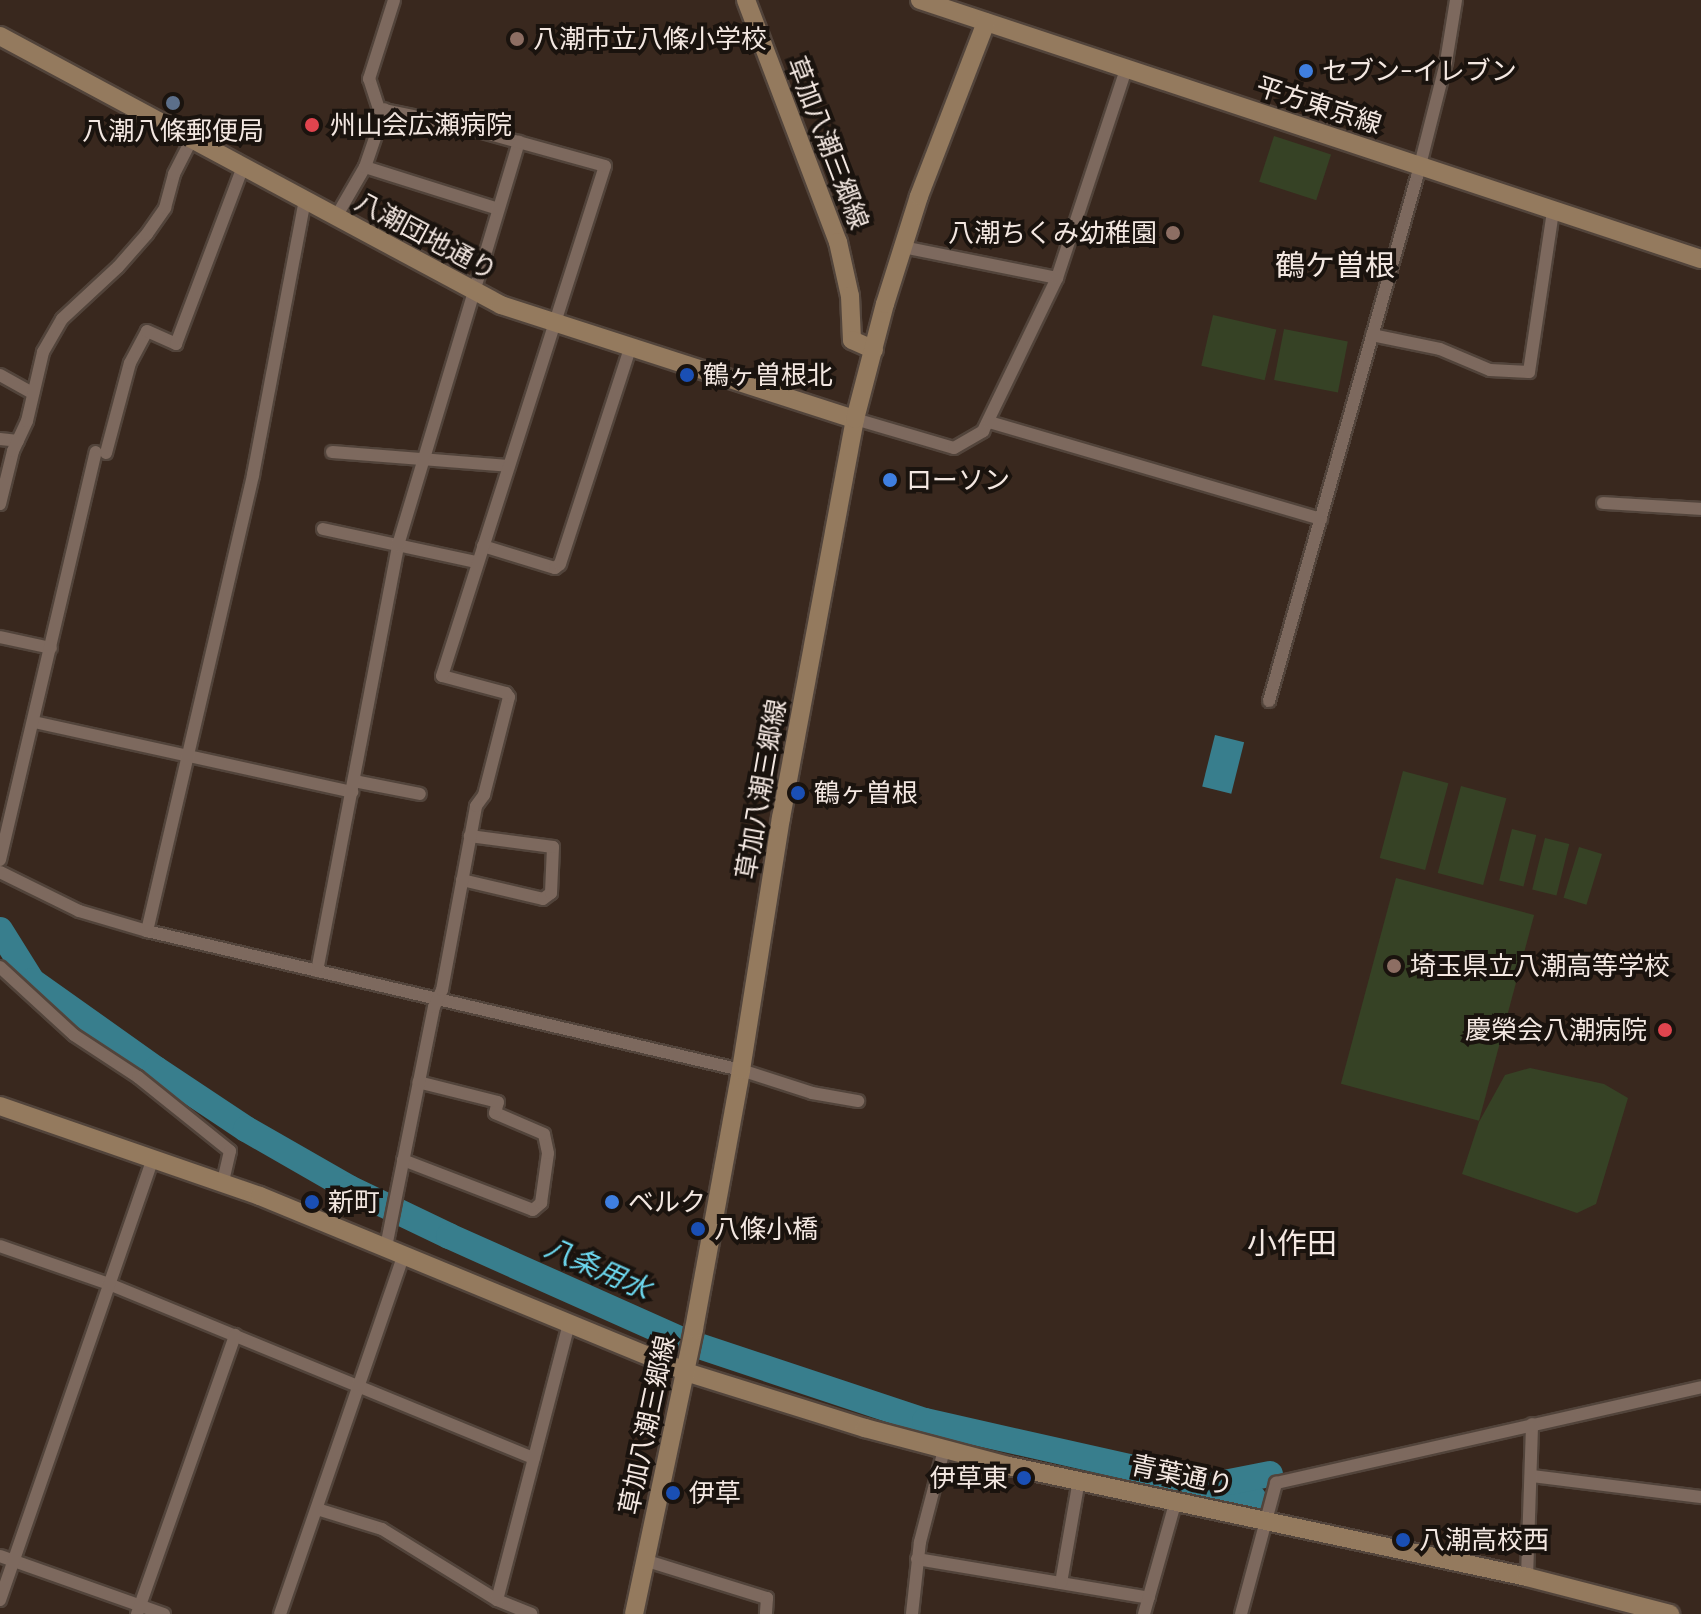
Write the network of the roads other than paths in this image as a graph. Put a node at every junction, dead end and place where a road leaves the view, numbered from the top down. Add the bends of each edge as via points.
1 (394, 0) edge
2 (746, 0) edge
3 (920, 0) edge
4 (1456, 0) edge
5 (986, 22) junction
6 (0, 36) edge
7 (1126, 69) junction
8 (385, 109) junction
9 (192, 139) junction
10 (519, 142) junction
11 (1419, 165) junction
12 (243, 167) junction
13 (365, 167) junction
14 (305, 200) junction
15 (498, 209) junction
16 (1553, 211) junction
17 (336, 217) junction
18 (903, 247) junction
19 (1701, 259) edge
20 (1057, 278) junction
21 (473, 291) junction
22 (554, 323) junction
23 (1372, 335) junction
24 (630, 348) junction
25 (874, 350) junction
26 (0, 375) edge
27 (33, 393) junction
28 (855, 419) junction
29 (989, 422) junction
30 (0, 439) edge
31 (18, 441) junction
32 (332, 452) dead end
33 (422, 458) junction
34 (508, 466) junction
35 (1603, 503) dead end
36 (0, 504) edge
37 (1701, 509) edge
38 (1321, 519) junction
39 (323, 529) dead end
40 (398, 545) junction
41 (483, 546) junction
42 (476, 562) junction
43 (0, 637) edge
44 (51, 648) junction
45 (1269, 701) dead end
46 (34, 722) junction
47 (186, 759) junction
48 (353, 786) junction
49 (420, 794) dead end
50 (470, 836) junction
51 (0, 860) edge
52 (0, 872) edge
53 (462, 880) junction
54 (147, 931) junction
55 (0, 967) edge
56 (317, 971) junction
57 (438, 999) junction
58 (741, 1070) junction
59 (418, 1082) junction
60 (858, 1101) dead end
61 (0, 1106) edge
62 (153, 1159) junction
63 (403, 1160) junction
64 (223, 1182) junction
65 (0, 1246) edge
66 (386, 1247) junction
67 (404, 1254) junction
68 (109, 1284) junction
69 (569, 1324) junction
70 (235, 1335) junction
71 (686, 1372) junction
72 (359, 1387) junction
73 (1701, 1387) edge
74 (1532, 1424) junction
75 (944, 1450) junction
76 (534, 1458) junction
77 (1532, 1476) junction
78 (1079, 1480) junction
79 (1701, 1497) edge
80 (1176, 1500) junction
81 (317, 1509) junction
82 (1267, 1520) junction
83 (0, 1556) edge
84 (917, 1559) junction
85 (644, 1560) junction
86 (13, 1561) junction
87 (1527, 1577) junction
88 (1061, 1583) junction
89 (1149, 1598) junction
90 (0, 1600) edge
91 (497, 1600) junction
92 (1637, 1609) edge
93 (138, 1610) edge
94 (164, 1614) edge
95 (280, 1614) edge
96 (531, 1614) edge
97 (634, 1614) edge
98 (766, 1614) edge
99 (912, 1614) edge
100 (1144, 1614) edge
101 (1241, 1614) edge
102 (1670, 1614) edge

1 - 8 street via 369,79 379,109
2 - 25 street, 草加八潮三郷線 via 838,242 850,296 852,340
3 - 5 street, 平方東京線
4 - 11 street
5 - 7 street, 平方東京線
5 - 18 street
6 - 9 street, 八潮団地通り
7 - 11 street, 平方東京線
7 - 20 street
8 - 10 street
8 - 13 street
9 - 12 street, 八潮団地通り
9 - 27 street via 174,174 165,208 147,234 62,319 43,352
10 - 15 street
10 - 22 street via 605,166
11 - 16 street, 平方東京線
11 - 23 street
12 - 14 street, 八潮団地通り
12 - 44 street via 176,344 147,331 130,363 101,452
13 - 15 street
13 - 17 street
14 - 17 street, 八潮団地通り
14 - 47 street via 253,475
15 - 21 street
16 - 19 street, 平方東京線
16 - 23 street via 1529,372 1490,370 1440,349
17 - 21 street, 八潮団地通り
18 - 20 street
18 - 25 street
20 - 29 street
21 - 22 street, 八潮団地通り
21 - 33 street
22 - 24 street, 八潮団地通り
22 - 34 street
23 - 38 street
24 - 28 street, 八潮団地通り
24 - 41 street via 560,564 555,568
25 - 28 street, 草加八潮三郷線
26 - 27 street
27 - 31 street
28 - 29 street via 954,448 975,439
28 - 58 street, 草加八潮三郷線 via 781,818
29 - 38 street
30 - 31 street
31 - 36 street
32 - 33 street
33 - 34 street
33 - 40 street
34 - 41 street
35 - 37 street
38 - 45 street
39 - 40 street
40 - 42 street
40 - 48 street
41 - 42 street
42 - 50 street via 442,676 509,697
43 - 44 street
44 - 46 street
46 - 47 street
46 - 51 street
47 - 48 street
47 - 54 street
48 - 49 street
48 - 56 street
50 - 53 street
50 - 53 street via 553,847 551,893 543,899
52 - 54 street via 79,911
53 - 57 street
54 - 56 street
55 - 64 street via 74,1035 138,1077 230,1151
56 - 57 street
57 - 58 street
57 - 59 street
58 - 60 street via 812,1093
58 - 71 street, 草加八潮三郷線
59 - 63 street
59 - 63 street via 498,1102 495,1113 544,1134 548,1153 541,1203 533,1210
61 - 62 street, 青葉通り
62 - 64 street, 青葉通り
62 - 68 street
63 - 66 street
64 - 66 street, 青葉通り
65 - 68 street
66 - 67 street, 青葉通り
67 - 69 street, 青葉通り
67 - 72 street
68 - 70 street
68 - 86 street
69 - 71 street, 青葉通り
69 - 76 street
70 - 72 street
70 - 93 street
71 - 75 street, 青葉通り
71 - 85 street, 草加八潮三郷線
72 - 76 street
72 - 81 street
73 - 74 street
74 - 77 street
74 - 82 street via 1276,1483
75 - 78 street, 青葉通り
75 - 84 street
76 - 91 street
77 - 79 street
77 - 87 street
78 - 80 street, 青葉通り
78 - 88 street
80 - 82 street, 青葉通り
80 - 89 street
81 - 91 street via 385,1531
81 - 95 street
82 - 87 street, 青葉通り
82 - 101 street
83 - 86 street
84 - 88 street
84 - 99 street
85 - 97 street, 草加八潮三郷線
85 - 98 street via 767,1598
86 - 90 street
86 - 93 street
87 - 92 street, 青葉通り
88 - 89 street
89 - 100 street
91 - 96 street
92 - 102 street, 青葉通り
93 - 94 street

